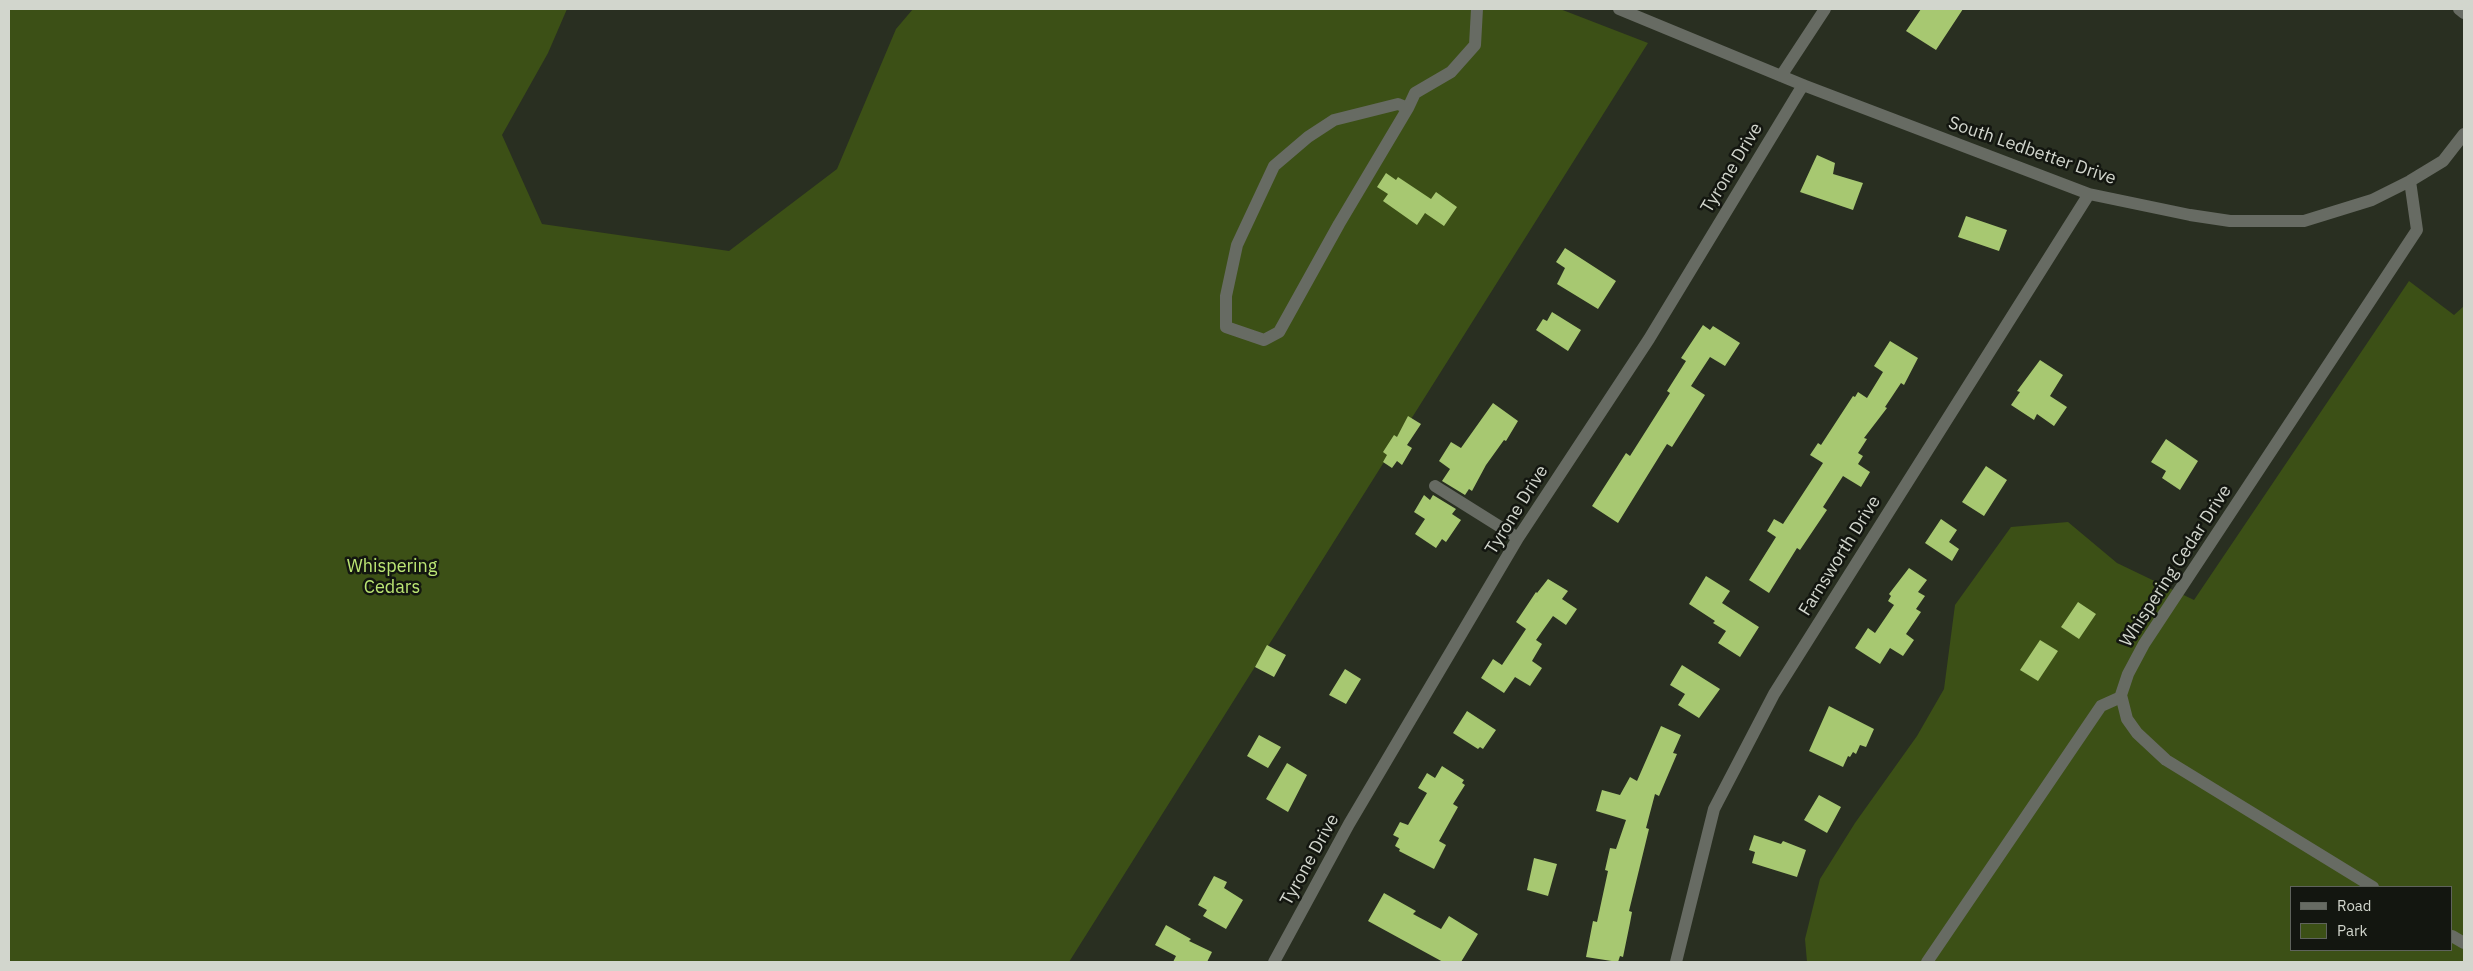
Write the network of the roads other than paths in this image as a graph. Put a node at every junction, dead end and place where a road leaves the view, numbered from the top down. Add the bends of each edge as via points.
1 (1477, 9) edge
2 (1619, 9) edge
3 (1825, 9) edge
4 (2459, 9) edge
5 (2464, 13) edge
6 (1781, 76) junction
7 (1803, 85) junction
8 (1408, 108) junction
9 (2464, 134) edge
10 (2410, 181) junction
11 (2089, 194) junction
12 (1435, 486) dead end
13 (1518, 538) junction
14 (2121, 697) junction
15 (2371, 886) edge
16 (2453, 937) edge
17 (2464, 943) edge
18 (1274, 962) edge
19 (1676, 962) edge
20 (1927, 962) edge

1 - 8 street via 1475,45 1451,72 1415,94
2 - 6 street, South Ledbetter Drive
3 - 6 street
4 - 5 street
6 - 7 street, South Ledbetter Drive
7 - 11 street, South Ledbetter Drive
7 - 13 street, Tyrone Drive via 1648,338
8 - 8 street via 1338,224 1279,332 1264,340 1226,327 1226,296 1237,246 1274,166 1334,120 1398,104
9 - 10 street, South Ledbetter Drive via 2443,161
10 - 11 street, South Ledbetter Drive via 2372,200 2304,221 2222,220
10 - 14 street, Whispering Cedar Drive via 2417,230 2144,644 2128,674
11 - 19 street, Farnsworth Drive via 1774,694 1714,809
12 - 13 street
13 - 18 street, Tyrone Drive via 1349,824
14 - 15 street via 2127,719 2137,734 2166,760
14 - 20 street via 2101,706
16 - 17 street

